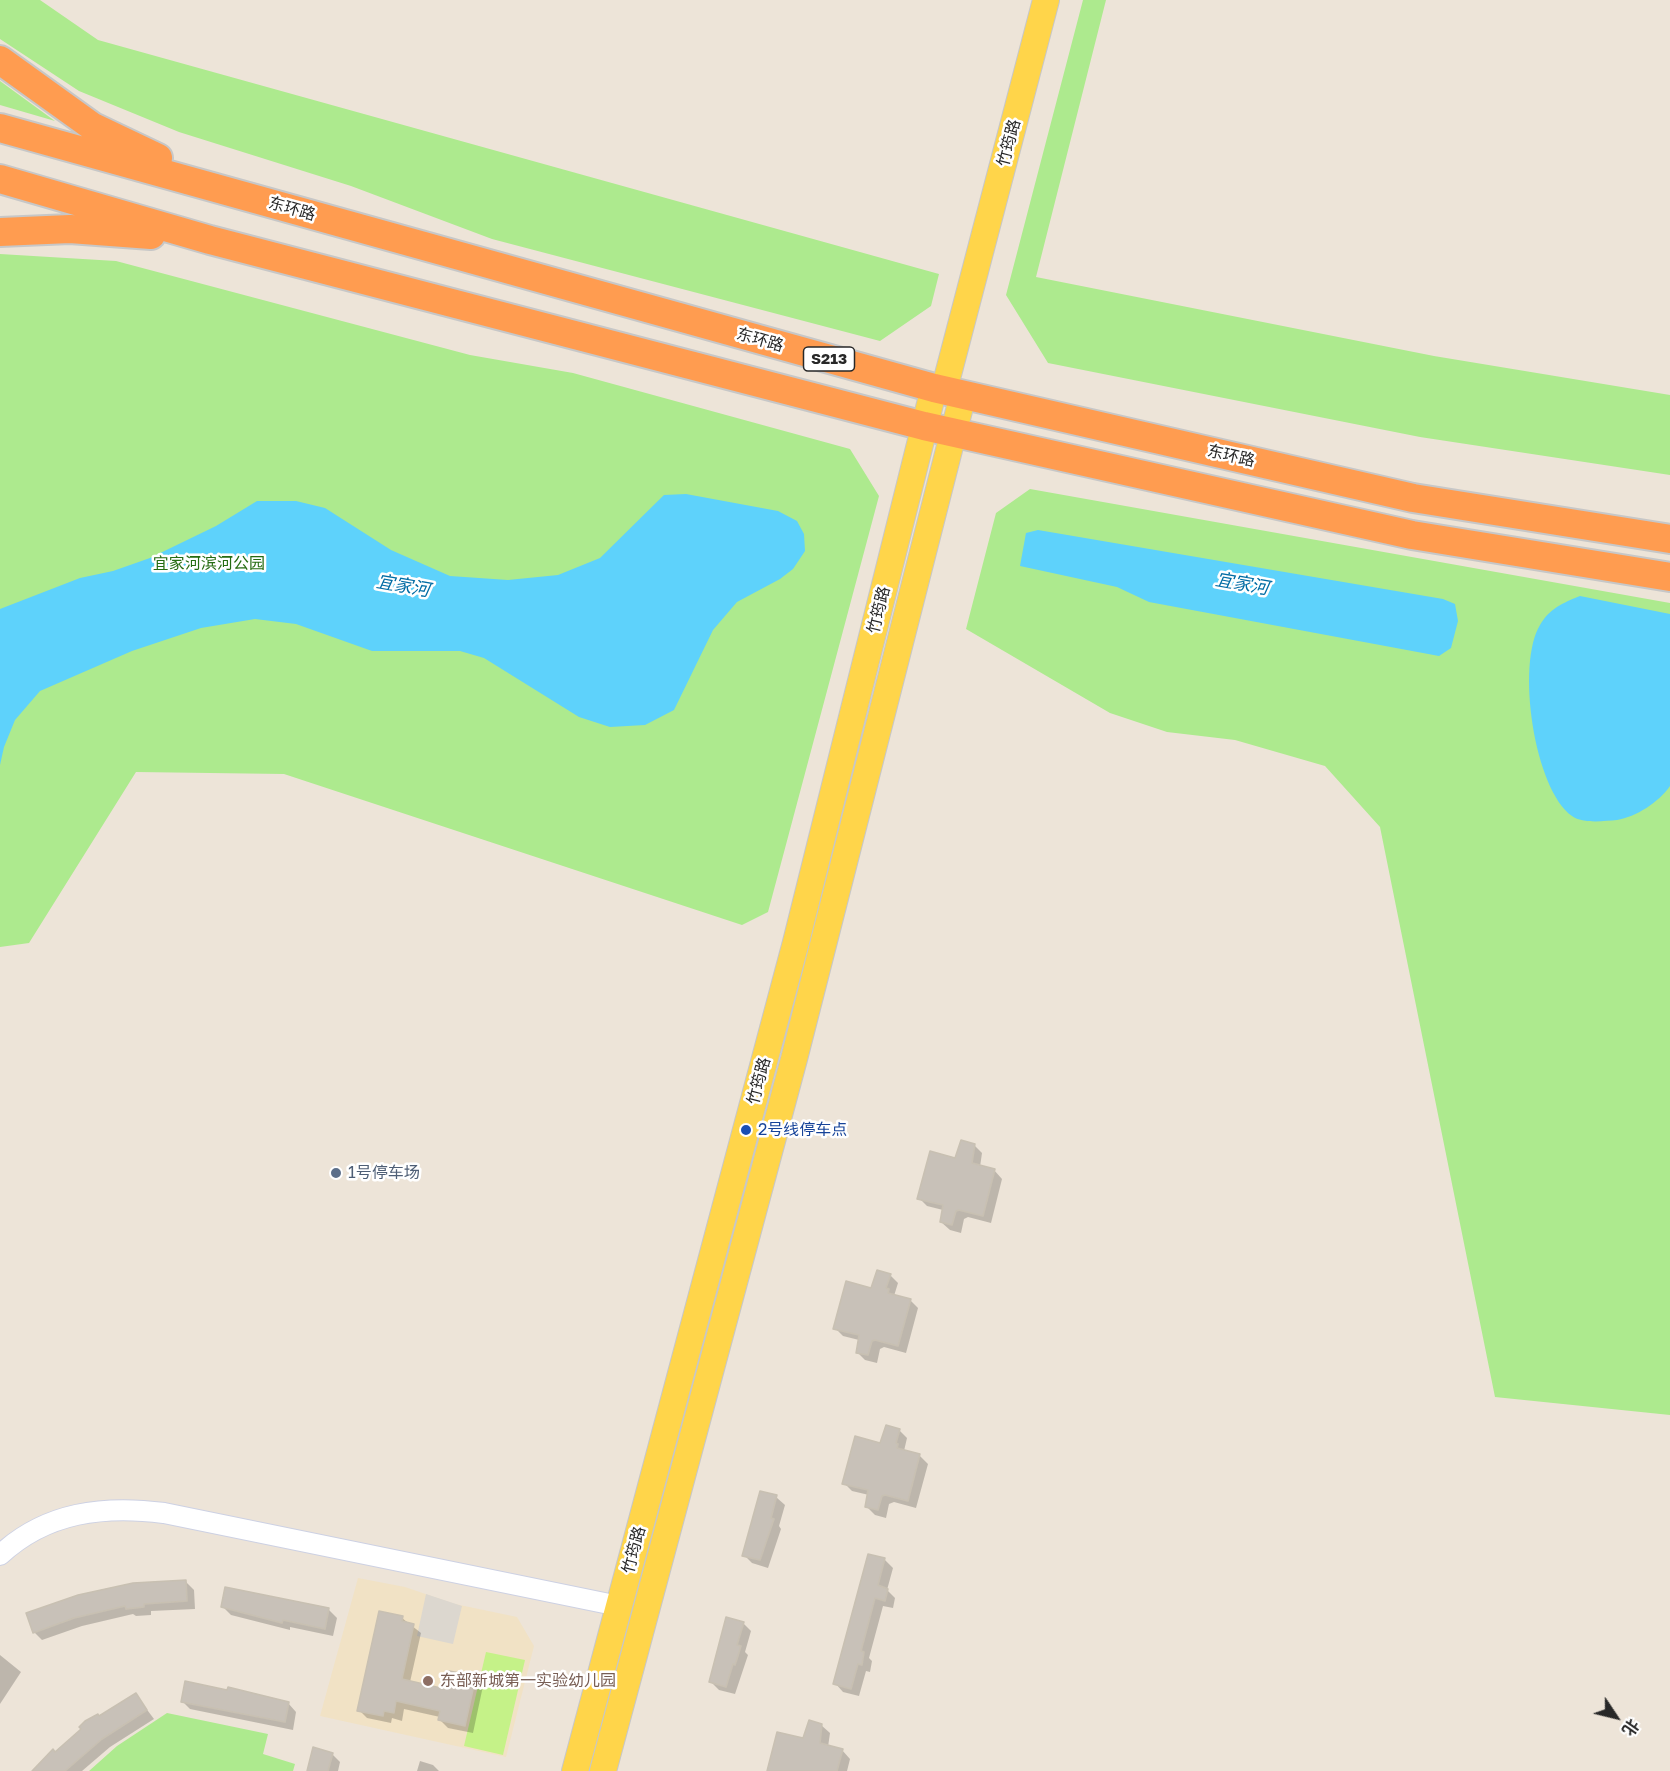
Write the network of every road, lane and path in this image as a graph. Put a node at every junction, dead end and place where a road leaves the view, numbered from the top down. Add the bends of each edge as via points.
1 (1046, 0) edge
2 (0, 60) edge
3 (0, 128) edge
4 (0, 179) edge
5 (225, 190) junction
6 (0, 232) edge
7 (210, 240) junction
8 (947, 391) junction
9 (924, 426) junction
10 (953, 433) junction
11 (1670, 539) edge
12 (1670, 577) edge
13 (0, 1555) edge
14 (619, 1606) junction
15 (575, 1771) edge
16 (603, 1771) edge

1 - 8 main road, 竹筠路
2 - 5 highway via 93,127
3 - 5 highway, 东环路 / S213
4 - 7 highway, S213
5 - 8 highway, 东环路 / S213
6 - 7 highway via 70,229
7 - 9 highway, S213
8 - 9 main road, 竹筠路
8 - 10 main road, 竹筠路
8 - 11 highway, 东环路 / S213 via 1413,498
9 - 10 highway, S213
9 - 14 main road, 竹筠路 via 795,942
10 - 12 highway, S213 via 1412,535
10 - 16 main road, 竹筠路 via 794,1059
13 - 14 street via 43,1525 87,1512 126,1508
14 - 15 main road, 竹筠路

